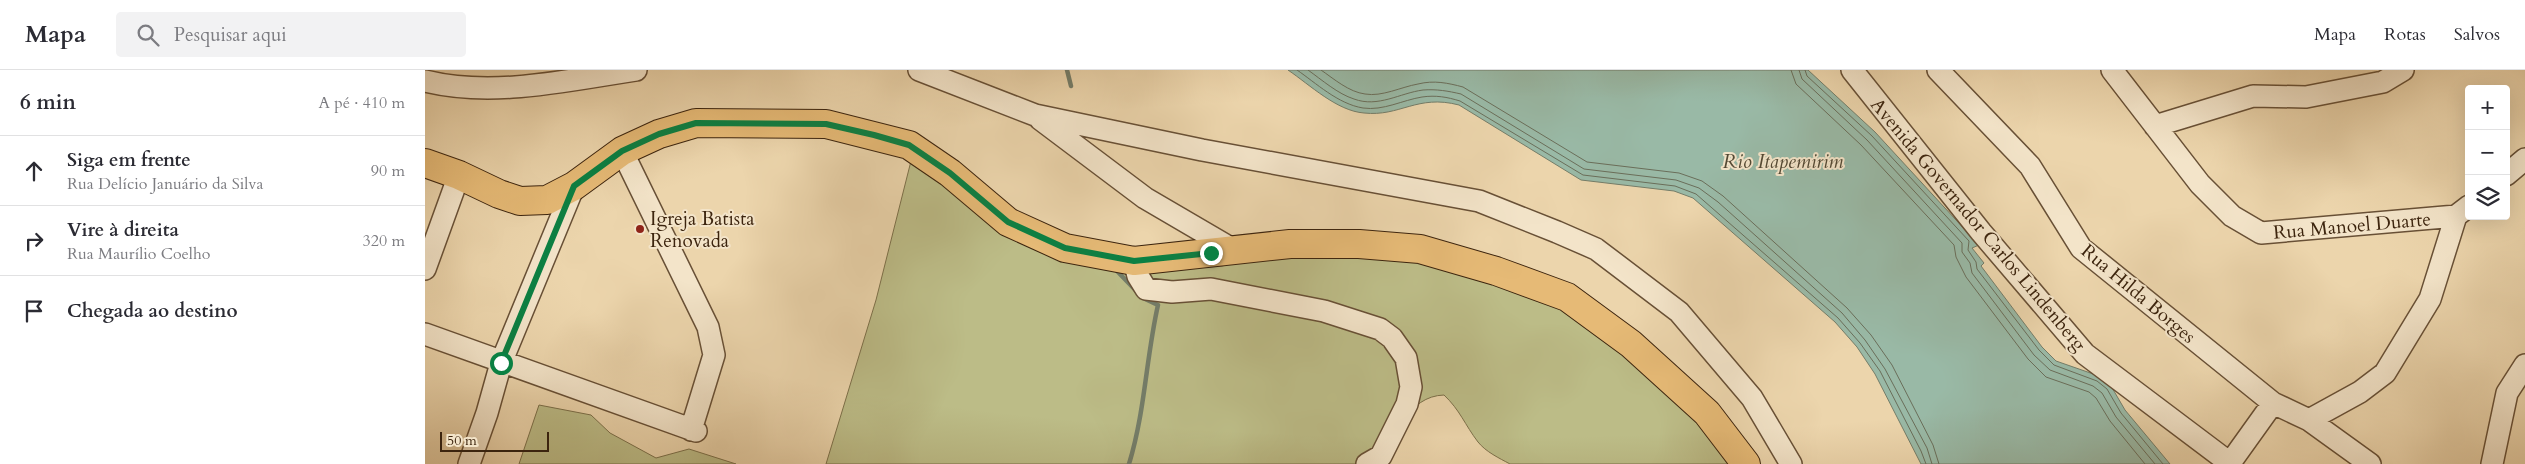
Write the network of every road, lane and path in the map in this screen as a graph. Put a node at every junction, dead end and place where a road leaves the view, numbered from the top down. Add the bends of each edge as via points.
1 (636, 70) edge
2 (919, 70) edge
3 (1852, 70) edge
4 (1938, 70) edge
5 (2112, 70) edge
6 (2403, 70) edge
7 (425, 81) edge
8 (1035, 115) junction
9 (2155, 126) junction
10 (622, 151) junction
11 (2525, 159) edge
12 (437, 171) edge
13 (2510, 172) edge
14 (574, 186) junction
15 (2462, 211) edge
16 (1234, 250) junction
17 (1134, 261) junction
18 (425, 269) edge
19 (425, 334) edge
20 (501, 363) junction
21 (2525, 365) edge
22 (2273, 403) junction
23 (2309, 420) junction
24 (469, 464) edge
25 (1367, 464) edge
26 (1746, 464) edge
27 (1791, 464) edge
28 (2231, 464) edge
29 (2370, 464) edge
30 (2492, 464) edge

1 - 7 street via 523,86 448,87
2 - 8 street
3 - 28 street, Avenida Governador Carlos Lindenberg via 1981,232 2085,354
4 - 22 street, Rua Hilda Borges via 2030,166 2081,248
5 - 9 street, Rua Manoel Duarte
6 - 9 street via 2383,82 2307,97 2253,96
8 - 16 street via 1145,198
8 - 27 street via 1201,150 1479,201 1596,249 1679,312 1751,398
9 - 15 street, Rua Manoel Duarte via 2200,184 2232,216 2261,233
10 - 14 main road
10 - 17 main road via 659,134 696,123 826,124 909,145 950,173 1008,222 1065,248
10 - 20 street via 713,342 714,355 693,430
11 - 13 street
12 - 14 main road via 520,201 547,200
12 - 18 street
14 - 20 street
15 - 23 street via 2430,299 2385,372 2360,392
16 - 17 main road
16 - 26 main road via 1289,244 1420,249 1496,271 1567,297 1631,344 1707,413
17 - 25 street via 1146,289 1172,292 1211,289 1325,311 1380,329 1393,338 1406,358 1411,387 1407,404 1381,456
19 - 20 street
20 - 24 street
21 - 30 street via 2507,393
22 - 23 street, Rua Hilda Borges
22 - 28 street
23 - 29 street, Rua Hilda Borges

